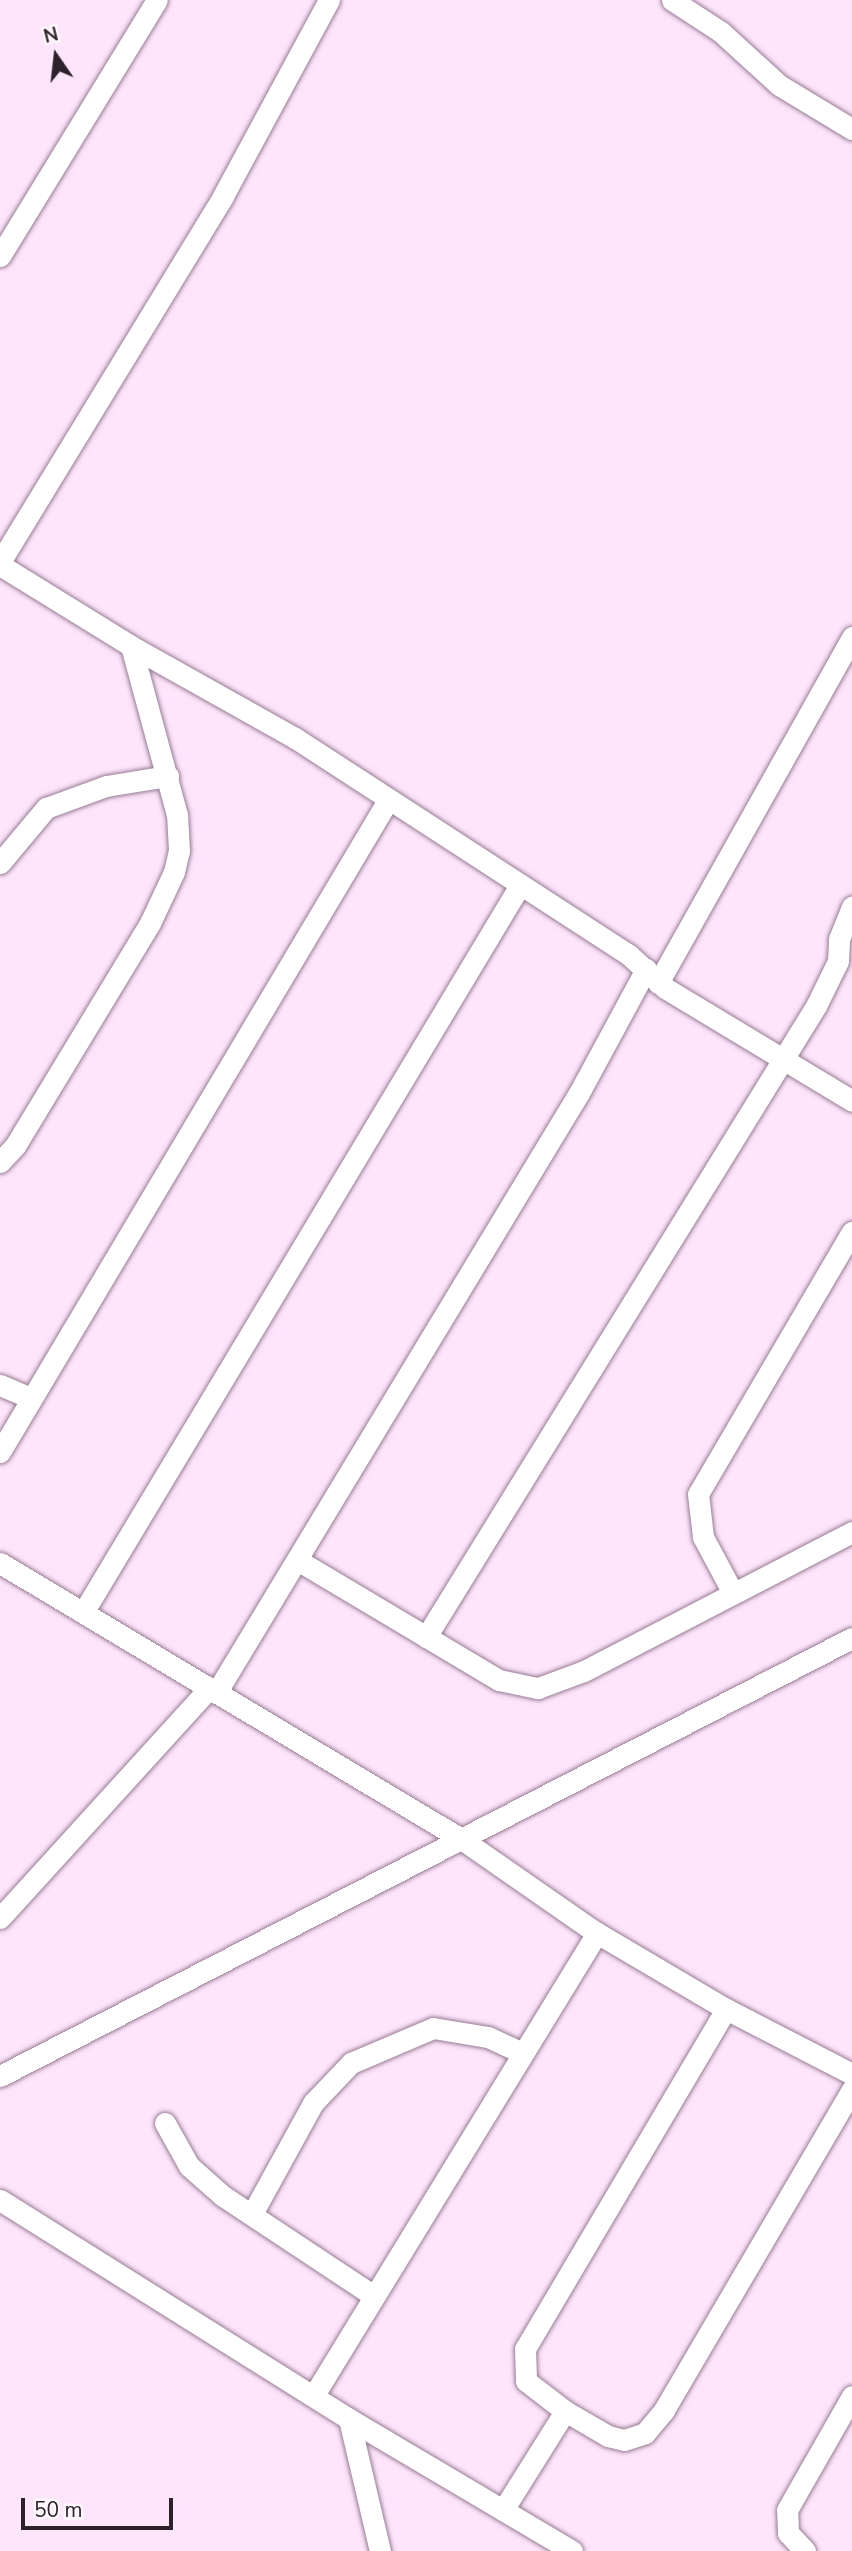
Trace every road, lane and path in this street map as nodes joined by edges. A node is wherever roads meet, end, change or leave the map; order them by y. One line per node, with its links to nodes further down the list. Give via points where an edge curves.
1 (157, 0): 5 (street)
2 (672, 0): 4 (street, via 721,32 779,85)
3 (325, 2): 6 (street, via 223,196)
4 (852, 129)
5 (0, 256)
6 (1, 559): 8 (street)
7 (852, 638): 14 (street)
8 (131, 646): 9 (street); 10 (street, via 295,738)
9 (168, 776): 11 (street, via 106,786 46,808); 17 (street, via 179,851 167,890 15,1146)
10 (388, 800): 12 (street); 20 (street)
11 (0, 863)
12 (520, 885): 14 (street); 26 (street)
13 (852, 907): 15 (street, via 830,981)
14 (652, 976): 15 (street); 23 (street)
15 (781, 1058): 16 (street); 27 (street)
16 (852, 1101)
17 (0, 1162)
18 (852, 1232): 25 (street, via 698,1494 703,1537)
19 (0, 1385): 20 (street)
20 (30, 1398): 21 (street)
21 (0, 1452)
22 (852, 1532): 25 (street)
23 (299, 1561): 27 (street); 29 (street)
24 (0, 1563): 26 (street)
25 (733, 1593): 27 (street, via 584,1671 537,1688 499,1680)
26 (84, 1611): 29 (street)
27 (426, 1637)
28 (852, 1638): 30 (street)
29 (213, 1690): 30 (street); 31 (street)
30 (463, 1840): 32 (street); 36 (street)
31 (0, 1918)
32 (597, 1933): 33 (street); 34 (street)
33 (726, 2009): 35 (street); 44 (street, via 525,2349 526,2381)
34 (522, 2053): 40 (street, via 488,2037 433,2028 351,2063 313,2103); 41 (street)
35 (852, 2074)
36 (0, 2076)
37 (852, 2089): 44 (street, via 664,2410 645,2433 624,2440 608,2436)
38 (165, 2123): 40 (street, via 188,2166)
39 (0, 2200): 42 (street)
40 (252, 2214): 41 (street)
41 (374, 2296): 42 (street)
42 (314, 2395): 45 (street)
43 (852, 2396): 49 (street, via 787,2510 788,2533)
44 (565, 2411): 46 (street)
45 (349, 2419): 46 (street); 47 (street)
46 (503, 2510): 48 (street)
47 (380, 2551)
48 (572, 2551)
49 (805, 2551)

